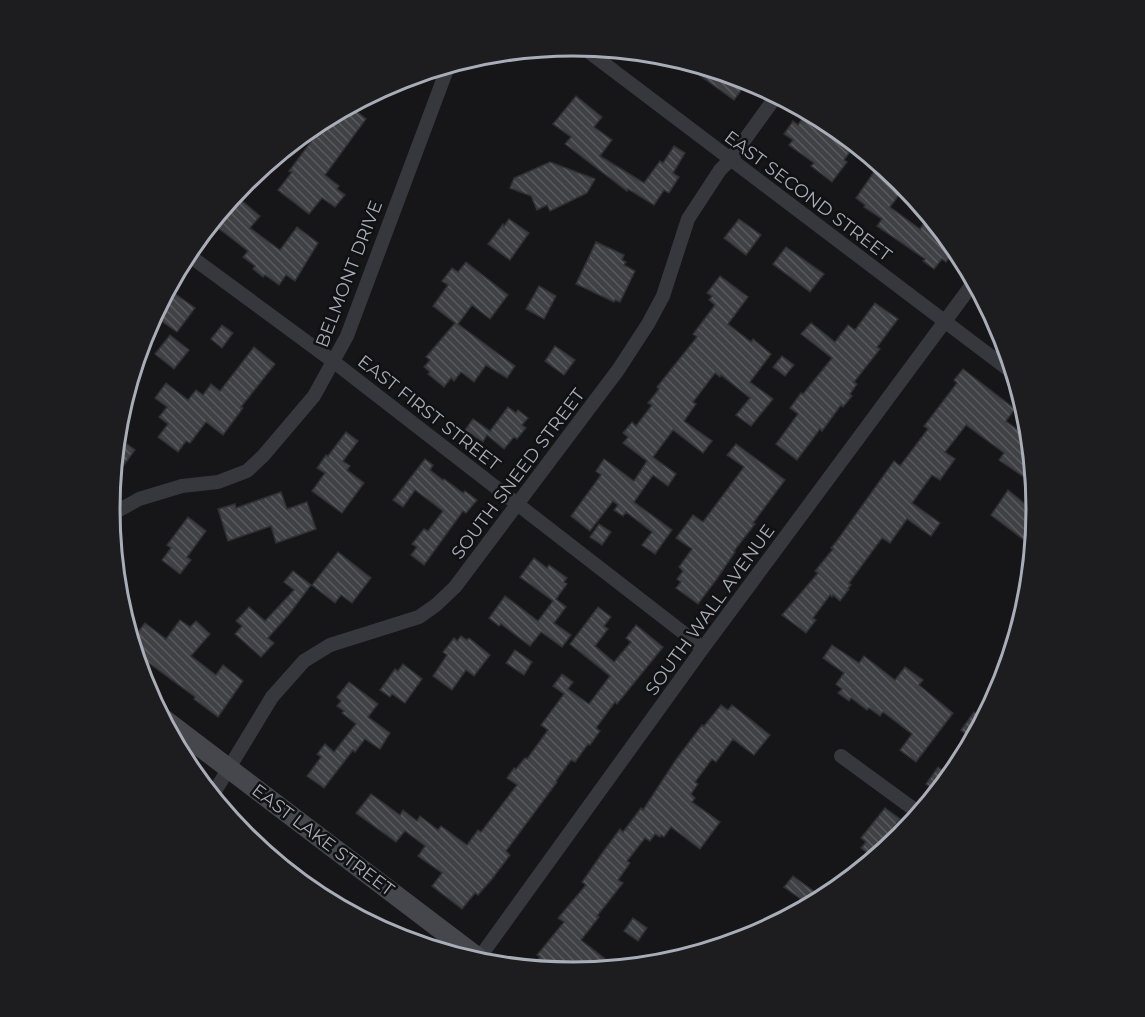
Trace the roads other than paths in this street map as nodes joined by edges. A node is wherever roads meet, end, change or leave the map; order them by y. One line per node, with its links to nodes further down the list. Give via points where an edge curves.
1 (594, 56): 4 (street, EAST SECOND STREET)
2 (444, 75): 8 (street, BELMONT DRIVE)
3 (772, 102): 4 (street, SOUTH SNEED STREET)
4 (730, 160): 7 (street, EAST SECOND STREET); 10 (street, SOUTH SNEED STREET, via 688,219 663,296 648,324)
5 (195, 259): 8 (street, EAST FIRST STREET)
6 (969, 289): 7 (street, SOUTH WALL AVENUE)
7 (945, 322): 9 (street, EAST SECOND STREET); 12 (street, SOUTH WALL AVENUE)
8 (334, 362): 10 (street, EAST FIRST STREET); 11 (street, BELMONT DRIVE, via 314,396 247,471 218,482 182,486 139,499)
9 (1001, 364)
10 (518, 505): 12 (street, EAST FIRST STREET); 15 (street, SOUTH SNEED STREET, via 455,587 436,605 419,617 330,645 304,662 272,697)
11 (120, 510)
12 (704, 648): 19 (street, SOUTH WALL AVENUE)
13 (177, 729): 15 (street, EAST LAKE STREET)
14 (841, 756): 17 (street)
15 (230, 769): 16 (street, SOUTH SNEED STREET); 18 (street, EAST LAKE STREET)
16 (217, 789)
17 (912, 808)
18 (463, 948)
19 (486, 953)

